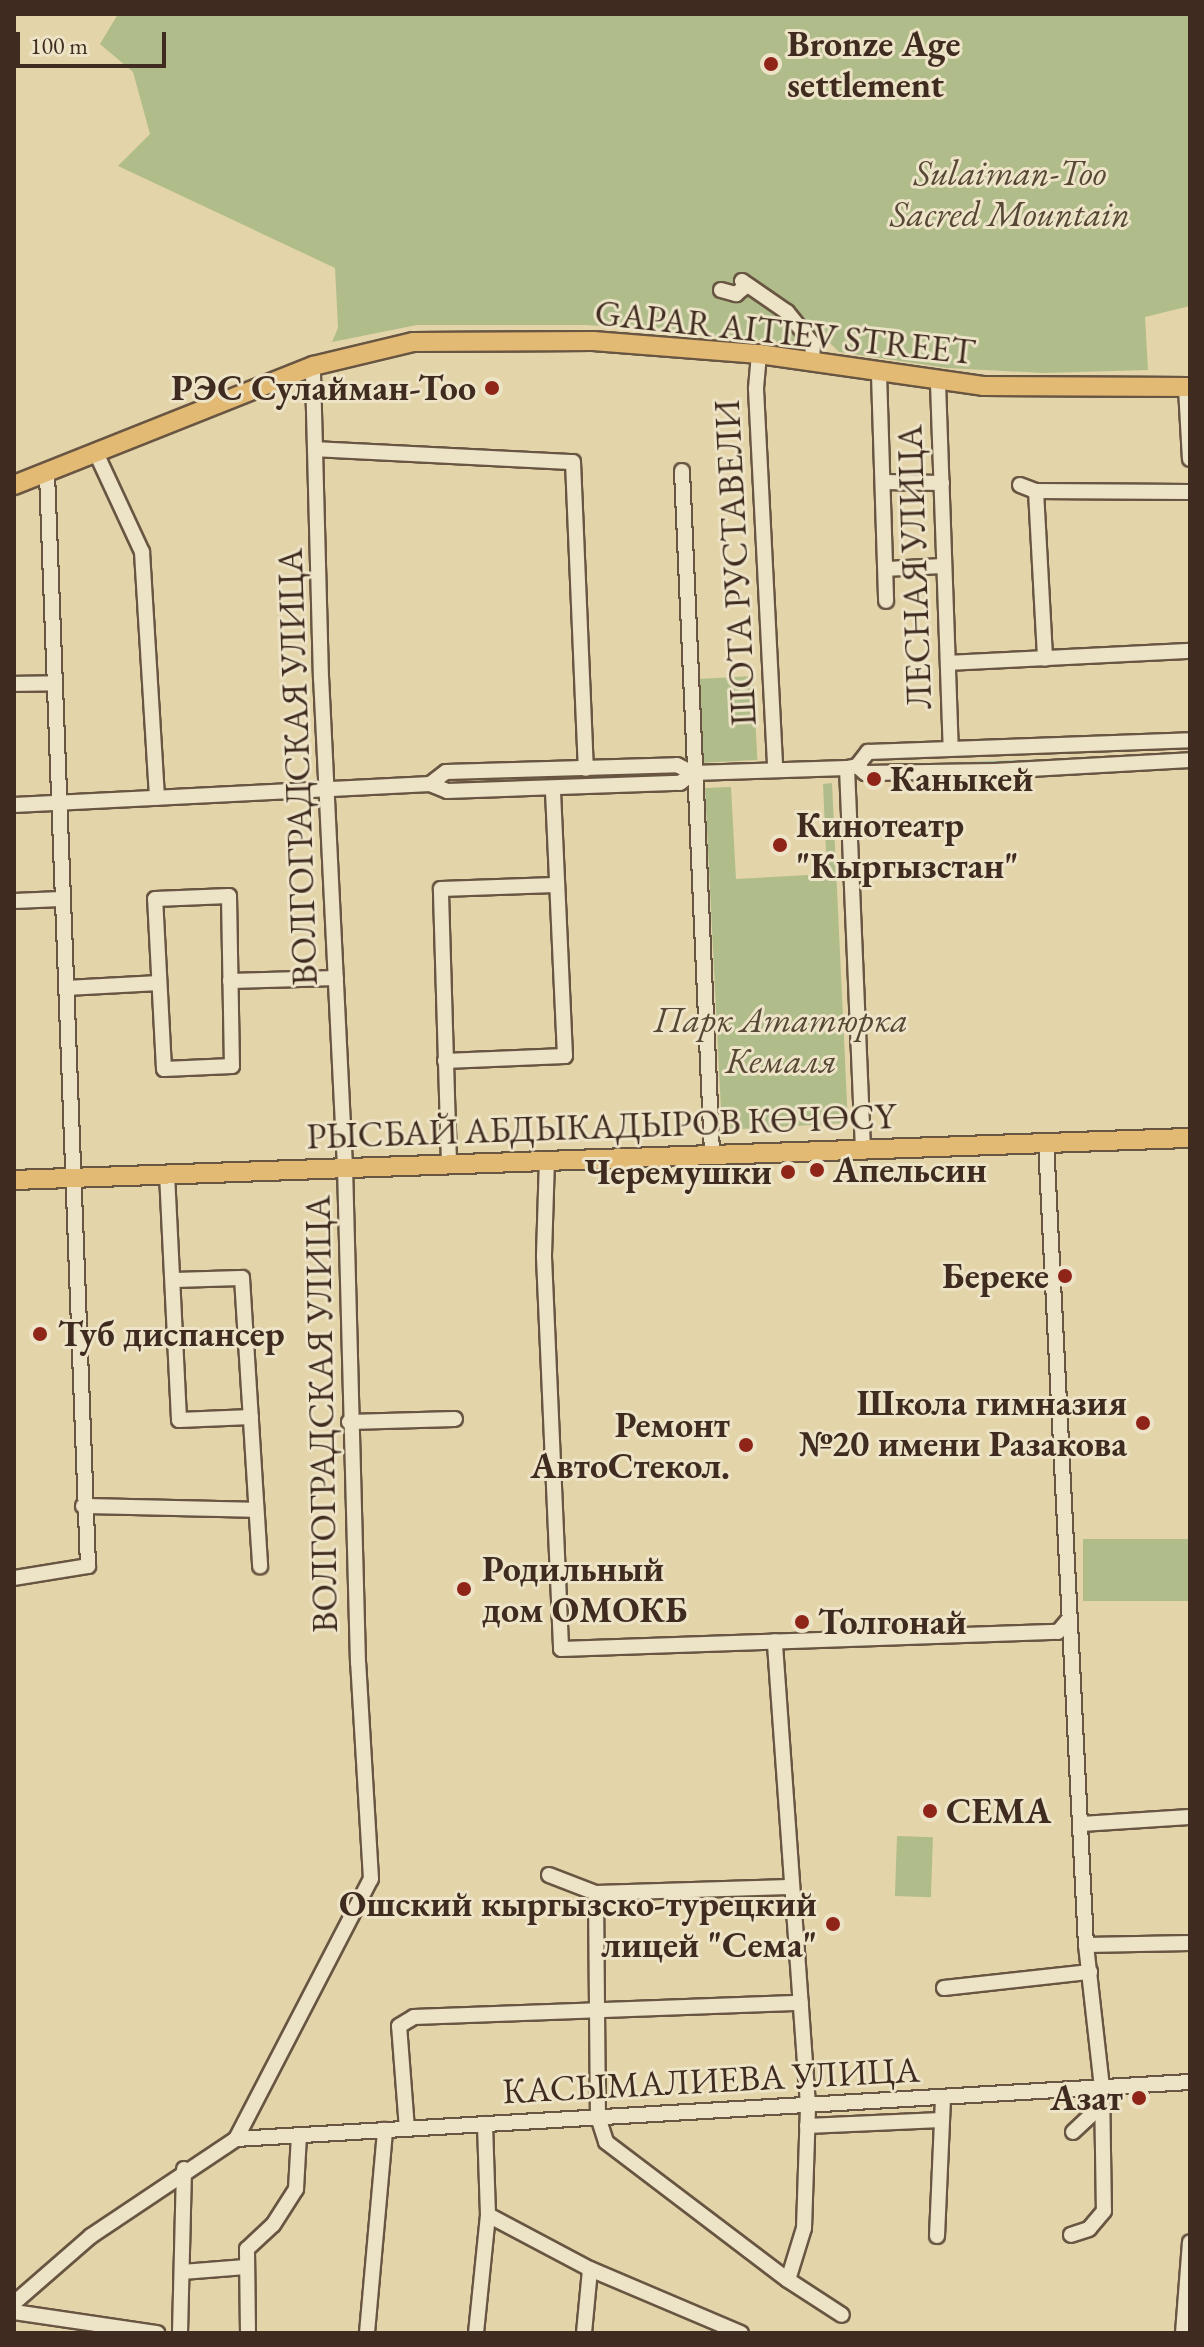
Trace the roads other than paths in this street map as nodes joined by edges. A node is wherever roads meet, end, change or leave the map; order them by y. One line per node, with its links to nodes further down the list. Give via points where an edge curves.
1 (721, 290): 3 (street, via 736,294 744,284 787,312 813,344)
2 (759, 354): 3 (main road, GAPAR AITIEV STREET); 4 (main road, GAPAR AITIEV STREET, via 593,341 437,342 388,345); 32 (street, ШОТА РУСТАВЕЛИ, via 756,405)
3 (812, 362): 5 (main road, GAPAR AITIEV STREET)
4 (313, 366): 8 (street, ВОЛГОГРАДСКАЯ УЛИЦА); 9 (main road, GAPAR AITIEV STREET)
5 (879, 374): 6 (main road, GAPAR AITIEV STREET); 13 (street)
6 (938, 383): 7 (main road, GAPAR AITIEV STREET); 14 (street, ЛЕСНАЯ УЛИЦА)
7 (1188, 388): 10 (street)
8 (315, 449): 31 (street, via 573,462); 36 (street, ВОЛГОГРАДСКАЯ УЛИЦА)
9 (97, 455): 12 (main road, GAPAR AITIEV STREET); 37 (street, via 142,552)
10 (1190, 459)
11 (682, 471): 33 (street)
12 (47, 474): 15 (main road, GAPAR AITIEV STREET); 25 (street)
13 (883, 482): 14 (street); 20 (street)
14 (942, 483): 19 (street, ЛЕСНАЯ УЛИЦА)
15 (14, 485)
16 (1020, 485): 17 (street)
17 (1036, 491): 18 (street); 23 (street)
18 (1190, 492)
19 (944, 566): 20 (street); 24 (street, ЛЕСНАЯ УЛИЦА)
20 (886, 569): 21 (street)
21 (886, 601)
22 (1190, 651): 23 (street)
23 (1045, 659): 24 (street)
24 (949, 663): 28 (street, ЛЕСНАЯ УЛИЦА)
25 (53, 683): 26 (street); 38 (street)
26 (14, 684)
27 (1190, 740): 28 (street)
28 (951, 749): 30 (street, via 868,752)
29 (1190, 760): 30 (street, via 995,771 865,773)
30 (852, 767): 32 (street); 50 (street)
31 (586, 769): 33 (street, via 677,765); 34 (street, via 446,772)
32 (775, 770): 33 (street)
33 (693, 773): 35 (street, via 680,783); 51 (street)
34 (430, 784): 35 (street, via 447,791); 36 (street)
35 (553, 789): 40 (street)
36 (328, 790): 37 (street); 43 (street, ВОЛГОГРАДСКАЯ УЛИЦА)
37 (157, 798): 38 (street)
38 (57, 802): 39 (street); 41 (street)
39 (14, 805)
40 (555, 885): 47 (street, via 441,889); 47 (street, via 565,1056)
41 (61, 899): 42 (street); 46 (street)
42 (14, 901)
43 (336, 978): 44 (street); 54 (street, ВОЛГОГРАДСКАЯ УЛИЦА)
44 (230, 981): 45 (street, via 232,1066 164,1069); 45 (street, via 229,896 155,899)
45 (159, 983): 46 (street)
46 (66, 988): 56 (street)
47 (445, 1061): 53 (street)
48 (1190, 1138): 49 (main road, РЫСБАЙ АБДЫКАДЫРОВ КӨЧӨСҮ)
49 (1046, 1142): 50 (main road, РЫСБАЙ АБДЫКАДЫРОВ КӨЧӨСҮ); 66 (street)
50 (863, 1148): 51 (main road, РЫСБАЙ АБДЫКАДЫРОВ КӨЧӨСҮ)
51 (712, 1152): 52 (main road, РЫСБАЙ АБДЫКАДЫРОВ КӨЧӨСҮ)
52 (547, 1159): 53 (main road, РЫСБАЙ АБДЫКАДЫРОВ КӨЧӨСҮ); 67 (street, via 544,1257 561,1649)
53 (449, 1163): 54 (main road, РЫСБАЙ АБДЫКАДЫРОВ КӨЧӨСҮ)
54 (345, 1167): 55 (main road, РЫСБАЙ АБДЫКАДЫРОВ КӨЧӨСҮ); 61 (street, ВОЛГОГРАДСКАЯ УЛИЦА)
55 (167, 1174): 56 (main road, РЫСБАЙ АБДЫКАДЫРОВ КӨЧӨСҮ); 58 (street)
56 (74, 1178): 57 (main road, РЫСБАЙ АБДЫКАДЫРОВ КӨЧӨСҮ); 62 (street)
57 (14, 1180)
58 (173, 1280): 59 (street, via 242,1278); 59 (street, via 179,1420)
59 (251, 1417): 63 (street)
60 (455, 1419): 61 (street)
61 (349, 1422): 92 (street, ВОЛГОГРАДСКАЯ УЛИЦА, via 371,1879)
62 (83, 1506): 63 (street); 65 (street, via 88,1566)
63 (256, 1510): 64 (street)
64 (260, 1566)
65 (14, 1578)
66 (1068, 1620): 67 (street, via 1058,1632); 69 (street)
67 (775, 1641): 71 (street)
68 (1190, 1817): 69 (street)
69 (1081, 1824): 74 (street)
70 (549, 1875): 72 (street)
71 (789, 1887): 72 (street); 77 (street)
72 (596, 1893): 78 (street)
73 (1190, 1943): 74 (street)
74 (1086, 1945): 75 (street)
75 (1090, 1972): 76 (street); 80 (street)
76 (944, 1988)
77 (801, 2003): 78 (street); 82 (street)
78 (596, 2009): 84 (street); 88 (street, via 405,2021 399,2026)
79 (1190, 2082): 80 (street, КАСЫМАЛИЕВА УЛИЦА)
80 (1102, 2087): 81 (street, КАСЫМАЛИЕВА УЛИЦА); 83 (street)
81 (943, 2097): 82 (street, КАСЫМАЛИЕВА УЛИЦА); 85 (street)
82 (808, 2105): 84 (street, КАСЫМАЛИЕВА УЛИЦА); 87 (street)
83 (1102, 2105): 90 (street); 95 (street, via 1104,2211 1089,2229)
84 (598, 2117): 86 (street, КАСЫМАЛИЕВА УЛИЦА); 101 (street, via 606,2142)
85 (941, 2120): 87 (street); 96 (street)
86 (485, 2124): 88 (street, КАСЫМАЛИЕВА УЛИЦА); 94 (street)
87 (807, 2126): 101 (street, via 804,2228)
88 (407, 2129): 89 (street, КАСЫМАЛИЕВА УЛИЦА)
89 (385, 2130): 91 (street, КАСЫМАЛИЕВА УЛИЦА); 108 (street)
90 (1073, 2132)
91 (299, 2135): 92 (street, КАСЫМАЛИЕВА УЛИЦА); 98 (street, via 296,2189 273,2225 247,2249)
92 (236, 2139): 93 (street)
93 (184, 2169): 100 (street); 102 (street, via 91,2236)
94 (488, 2215): 99 (street); 109 (street)
95 (1071, 2235)
96 (937, 2236)
97 (1190, 2242): 112 (street)
98 (245, 2267): 100 (street); 107 (street)
99 (590, 2269): 110 (street); 111 (street)
100 (183, 2272): 106 (street)
101 (788, 2280): 104 (street)
102 (14, 2303)
103 (14, 2312): 105 (street)
104 (842, 2315)
105 (157, 2333)
106 (180, 2333)
107 (248, 2333)
108 (367, 2333)
109 (476, 2333)
110 (584, 2333)
111 (741, 2333)
112 (1183, 2333)

